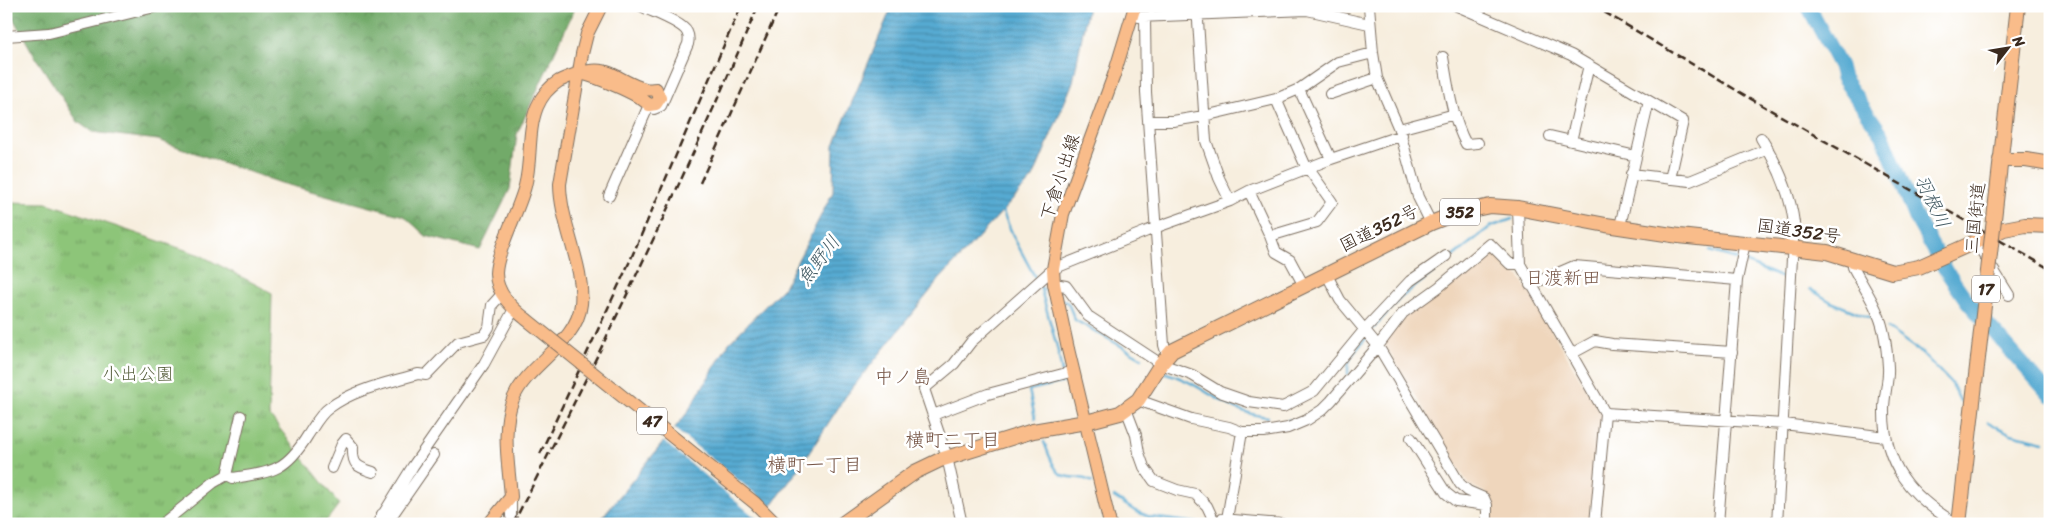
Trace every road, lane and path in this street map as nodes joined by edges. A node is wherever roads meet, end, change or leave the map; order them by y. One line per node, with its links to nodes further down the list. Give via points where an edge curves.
1 (159, 6): 10 (street, via 49,33)
2 (601, 6): 14 (main road, via 587,34)
3 (642, 6): 20 (street, via 680,25 689,37 661,106 654,109)
4 (1369, 6): 9 (street)
5 (1457, 6): 13 (street)
6 (2018, 6): 32 (highway, 三国街道 / 17)
7 (1198, 11): 8 (street); 9 (street, via 1308,10); 22 (street)
8 (1138, 14): 23 (street); 52 (main road, 下倉小出線, via 1063,214)
9 (1370, 24): 11 (street)
10 (6, 36)
11 (1372, 53): 15 (street); 16 (street, via 1338,62)
12 (1443, 57): 21 (street)
13 (1589, 65): 19 (street); 27 (street)
14 (580, 73): 20 (main road, 47, via 599,70 647,90 656,89 659,100); 58 (main road, 47, via 548,89 538,106 532,125 526,184 496,272); 83 (main road, via 560,189 581,283 581,304 570,331 522,384 512,403 507,430)
15 (1378, 78): 17 (street); 24 (street)
16 (1299, 89): 18 (street); 31 (street)
17 (1330, 94)
18 (1276, 99): 22 (street); 34 (street)
19 (1649, 101): 30 (street); 36 (street, via 1682,121)
20 (648, 106): 38 (street)
21 (1455, 114): 24 (street); 28 (street, via 1466,144)
22 (1204, 116): 23 (street); 39 (street, via 1206,142)
23 (1149, 121): 44 (street)
24 (1400, 132): 31 (street); 41 (street, via 1418,197)
25 (1550, 136): 27 (street)
26 (1761, 138): 29 (street)
27 (1572, 141): 30 (street)
28 (1478, 143)
29 (1768, 149): 36 (street, via 1690,181); 48 (street, via 1790,197)
30 (1636, 156): 35 (street)
31 (1331, 159): 34 (street)
32 (2000, 160): 33 (highway); 101 (highway, 三国街道 / 17, bridge)
33 (2050, 164)
34 (1307, 168): 37 (street); 45 (street, via 1332,202 1317,222)
35 (1632, 174): 36 (street); 42 (street)
36 (1670, 179)
37 (1249, 191): 39 (street); 45 (street)
38 (609, 196)
39 (1230, 201): 44 (street)
40 (1518, 208): 41 (highway, 国道352号 / 352, via 1490,206 1457,212); 42 (highway, 国道352号 / 352); 51 (street)
41 (1431, 223): 53 (highway, 国道352号 / 352)
42 (1620, 226): 46 (highway, 国道352号 / 352)
43 (2050, 226): 47 (highway, 国道352号 / 352, via 2014,226)
44 (1157, 227): 52 (street); 65 (street)
45 (1270, 236): 57 (street, via 1276,252 1290,260)
46 (1745, 243): 48 (highway, 国道352号 / 352); 54 (street)
47 (1974, 243): 50 (highway, 国道352号 / 352, via 1903,272 1892,272); 59 (street)
48 (1793, 248): 50 (highway, 国道352号 / 352); 74 (street)
49 (1446, 256): 61 (street, via 1410,281)
50 (1852, 259): 76 (street, via 1853,267 1879,314 1884,334 1888,369 1884,410)
51 (1520, 264): 56 (street); 62 (street, via 1510,264 1490,244 1439,287 1402,312)
52 (1053, 269): 55 (main road, 下倉小出線); 70 (street, via 924,389)
53 (1326, 275): 57 (highway, 国道352号 / 352); 61 (street, via 1340,300)
54 (1737, 280): 56 (street, via 1574,266); 63 (street)
55 (1054, 284): 65 (street, via 1066,286 1088,316); 66 (main road, 下倉小出線)
56 (1530, 284): 64 (street)
57 (1304, 286): 65 (highway, 国道352号 / 352, via 1207,333)
58 (502, 294): 60 (main road, 47); 82 (street, via 492,305 486,332 458,342 426,375 418,374 341,399 326,410 290,461 270,472 233,478)
59 (2008, 295)
60 (514, 309): 85 (street, via 484,364); 93 (main road, 47, bridge, via 755,503)
61 (1368, 332): 62 (street); 65 (street, via 1314,391 1283,407 1249,402 1220,392)
62 (1378, 346): 75 (street, via 1331,401 1307,420 1288,428); 84 (street, via 1460,484 1484,498)
63 (1732, 352): 64 (street, via 1595,341); 72 (street)
64 (1571, 354): 69 (street)
65 (1164, 360): 67 (highway, 国道352号 / 352)
66 (1067, 374): 70 (street, via 988,394); 73 (main road, 下倉小出線)
67 (1138, 400): 68 (highway, 国道352号 / 352); 75 (street, via 1191,419)
68 (1126, 409): 73 (highway, 国道352号 / 352); 87 (street, via 1144,467 1154,481 1195,494 1208,506)
69 (1605, 413): 72 (street); 98 (street)
70 (933, 415): 79 (street)
71 (241, 416): 82 (street)
72 (1728, 420): 74 (street); 99 (street)
73 (1086, 422): 79 (highway, 国道352号 / 352, via 1033,431); 95 (main road, 下倉小出線)
74 (1784, 424): 76 (street); 100 (street)
75 (1242, 432): 86 (street)
76 (1886, 437): 101 (street, via 1894,465 1921,498)
77 (1411, 438): 84 (street, via 1446,493 1456,501)
78 (434, 455): 85 (street, via 391,517)
79 (947, 457): 88 (highway, 国道352号 / 352, via 916,472); 94 (street)
80 (332, 468): 81 (street, via 346,439 353,447 352,460)
81 (373, 472)
82 (227, 474): 89 (street)
83 (511, 497): 91 (main road); 92 (street)
84 (1487, 505): 97 (street)
85 (382, 514): 90 (street)
86 (1227, 519): 87 (street); 96 (street)
87 (1213, 521)
88 (847, 522)
89 (162, 524)
90 (377, 524)
91 (489, 524)
92 (514, 524)
93 (776, 524)
94 (962, 524)
95 (1110, 524)
96 (1282, 524)
97 (1486, 524)
98 (1595, 524)
99 (1718, 524)
100 (1777, 524)
101 (1958, 524)

